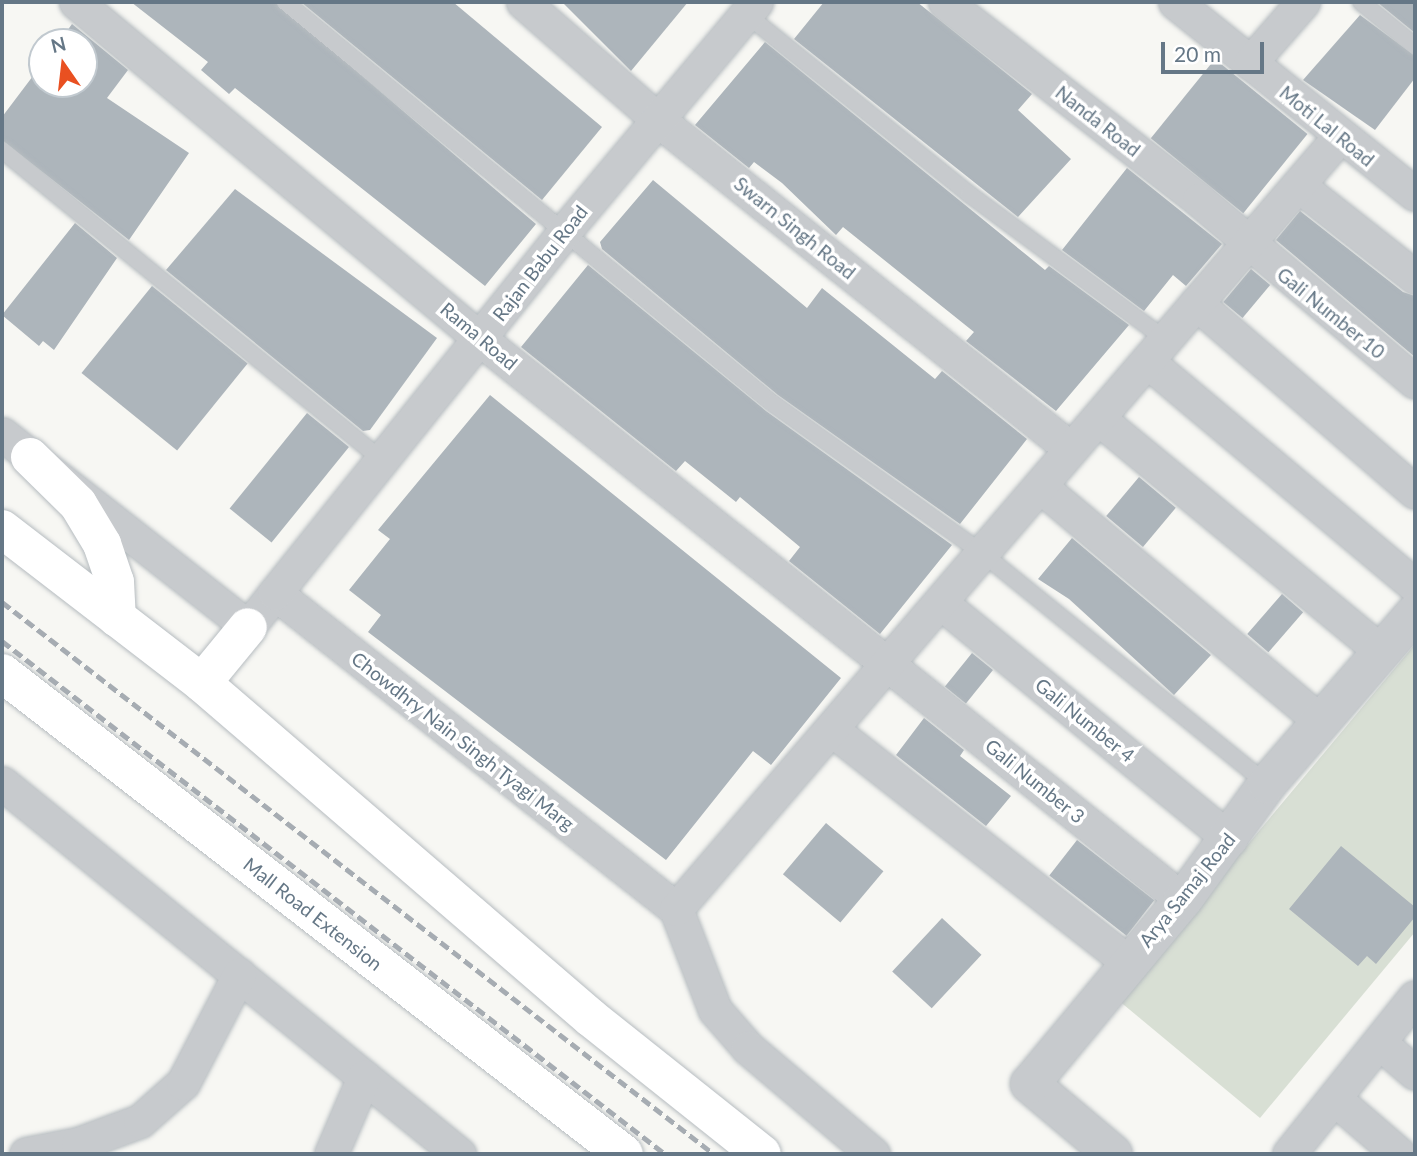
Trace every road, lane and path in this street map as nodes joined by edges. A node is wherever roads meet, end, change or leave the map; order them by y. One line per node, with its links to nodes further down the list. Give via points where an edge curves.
1 (76, 2): 20 (street, Rama Road)
2 (285, 2): 16 (lane)
3 (523, 2): 11 (street, Swarn Singh Road)
4 (945, 2): 17 (street, Nanda Road)
5 (1175, 2): 10 (street, Moti Lal Road)
6 (1303, 2): 10 (street)
7 (1361, 2): 9 (lane)
8 (745, 6): 11 (street, Rajan Babu Road); 21 (lane)
9 (1415, 46)
10 (1250, 63): 12 (street, Moti Lal Road)
11 (657, 119): 16 (street, Rajan Babu Road); 25 (street, Swarn Singh Road)
12 (1339, 137): 14 (street); 15 (street, Moti Lal Road)
13 (2, 150): 26 (lane)
14 (1298, 185): 17 (street); 18 (street)
15 (1415, 194)
16 (563, 233): 20 (street, Rajan Babu Road); 30 (lane, via 772,403)
17 (1247, 244): 19 (street); 22 (street, Gali Number 10)
18 (1415, 276)
19 (1196, 303): 21 (street); 28 (street)
20 (481, 338): 26 (street, Rajan Babu Road); 38 (street, Rama Road)
21 (1156, 350): 23 (street); 31 (street)
22 (1415, 382)
23 (1098, 418): 25 (street); 37 (street)
24 (16, 446): 35 (main road, via 78,505 102,544 115,582); 36 (street)
25 (1071, 449): 27 (street)
26 (384, 462): 32 (street, Rajan Babu Road)
27 (1040, 486): 30 (street); 41 (street)
28 (1415, 492)
29 (2, 529): 35 (main road)
30 (982, 553): 33 (street); 44 (lane)
31 (1415, 586)
32 (275, 593): 36 (street); 47 (street, Chowdhry Nain Singh Tyagi Marg)
33 (940, 602): 38 (street); 45 (street, Gali Number 4)
34 (1415, 613): 37 (street, Arya Samaj Road)
35 (117, 618): 40 (main road)
36 (248, 627): 40 (main road)
37 (1381, 652): 41 (street, Arya Samaj Road)
38 (888, 663): 42 (street); 46 (street, Gali Number 3)
39 (2, 673): 58 (main road, Mall Road Extension)
40 (202, 683): 59 (main road, via 591,1018)
41 (1321, 722): 44 (street, Arya Samaj Road)
42 (831, 729): 47 (street); 48 (street)
43 (2, 783): 49 (street)
44 (1268, 784): 45 (street, Arya Samaj Road)
45 (1230, 839): 46 (street, Arya Samaj Road)
46 (1182, 900): 48 (street, Arya Samaj Road)
47 (676, 909): 60 (street, via 687,948 715,1010 748,1048)
48 (1127, 961): 61 (street, Arya Samaj Road, via 1030,1084)
49 (239, 975): 53 (street); 55 (street, via 183,1083 140,1121 78,1144)
50 (1414, 1001): 51 (street)
51 (1380, 1043): 52 (street); 54 (street)
52 (1415, 1073)
53 (364, 1077): 56 (street); 57 (street)
54 (1335, 1099): 62 (street); 63 (street)
55 (26, 1154)
56 (331, 1154)
57 (459, 1154)
58 (624, 1154)
59 (762, 1154)
60 (873, 1154)
61 (1113, 1154)
62 (1289, 1154)
63 (1399, 1154)

